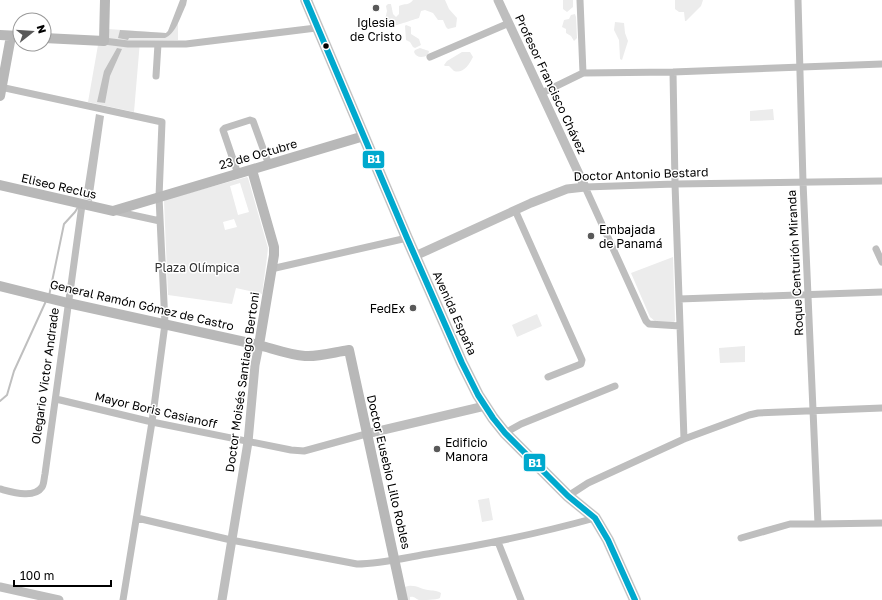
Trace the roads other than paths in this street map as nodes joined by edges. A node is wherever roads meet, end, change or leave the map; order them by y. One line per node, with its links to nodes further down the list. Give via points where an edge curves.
1 (105, 0): 11 (main road)
2 (306, 0): 7 (main road, Avenida España)
3 (498, 0): 6 (street, Profesor Francisco Chávez)
4 (580, 0): 18 (street)
5 (798, 0): 16 (street, Roque Centurión Miranda)
6 (509, 23): 14 (street); 21 (street, Profesor Francisco Chávez)
7 (316, 28): 12 (street, via 186,44); 22 (main road, Avenida España)
8 (0, 35): 9 (main road)
9 (12, 36)
10 (52, 38): 11 (main road)
11 (104, 41): 12 (street)
12 (158, 44): 19 (street)
13 (12, 50): 20 (main road)
14 (430, 57)
15 (882, 64): 16 (street)
16 (800, 67): 17 (street); 27 (street, Roque Centurión Miranda)
17 (673, 72): 18 (street); 28 (street)
18 (583, 73): 21 (street)
19 (156, 76)
20 (0, 90): 31 (street, via 162,122)
21 (542, 93): 30 (street, Profesor Francisco Chávez)
22 (364, 136): 23 (main road, 23 de Octubre); 36 (main road, Avenida España)
23 (269, 165): 24 (street, via 253,121 250,120 223,128); 25 (main road, 23 de Octubre)
24 (238, 174): 25 (main road, 23 de Octubre); 31 (main road, 23 de Octubre)
25 (253, 174): 40 (main road, Doctor Moisés Santiago Bertoni, via 274,247)
26 (882, 181): 27 (street, Doctor Antonio Bestard)
27 (803, 182): 28 (street, Doctor Antonio Bestard); 43 (street, Roque Centurión Miranda)
28 (675, 184): 30 (street, Doctor Antonio Bestard); 44 (street)
29 (0, 185): 32 (main road, Eliseo Reclus)
30 (585, 187): 33 (street, Doctor Antonio Bestard, via 567,189); 47 (street, Profesor Francisco Chávez, via 646,321 649,324)
31 (159, 197): 34 (main road, Eliseo Reclus); 35 (street)
32 (85, 205): 34 (main road, Eliseo Reclus); 45 (street, Olegario Victor Andrade, via 80,219)
33 (515, 210): 38 (street, Doctor Antonio Bestard); 50 (street, via 582,360 581,364)
34 (113, 211): 35 (street, Eliseo Reclus)
35 (160, 221): 46 (street)
36 (407, 238): 38 (main road, Avenida España); 40 (street)
37 (876, 249): 39 (street)
38 (415, 256): 53 (main road, Avenida España, via 462,363)
39 (882, 262)
40 (271, 269): 48 (main road, Doctor Moisés Santiago Bertoni)
41 (0, 286): 45 (main road, General Ramón Gómez de Castro)
42 (882, 292): 43 (street)
43 (808, 295): 44 (street); 55 (street, Roque Centurión Miranda)
44 (679, 299): 47 (street)
45 (68, 303): 46 (main road, General Ramón Gómez de Castro); 52 (street, Olegario Victor Andrade)
46 (165, 324): 48 (main road, General Ramón Gómez de Castro); 56 (street)
47 (680, 326): 59 (street)
48 (260, 345): 49 (main road, General Ramón Gómez de Castro, via 306,356); 60 (street, Doctor Moisés Santiago Bertoni, via 255,365)
49 (349, 350): 57 (main road, Doctor Eusebio Lillo Robles)
50 (548, 377)
51 (615, 386): 58 (street, via 521,424)
52 (56, 399): 56 (street, Mayor Boris Casianoff); 61 (street, Olegario Victor Andrade, via 42,487 28,494)
53 (485, 406): 57 (street, Mayor Boris Casianoff); 58 (main road, Avenida España)
54 (882, 408): 55 (street)
55 (813, 410): 59 (street, via 758,412); 66 (street, Roque Centurión Miranda)
56 (152, 422): 60 (street, Mayor Boris Casianoff); 63 (street)
57 (366, 434): 60 (street, Mayor Boris Casianoff, via 304,451); 70 (main road, Doctor Eusebio Lillo Robles)
58 (505, 434): 62 (main road, Avenida España)
59 (684, 439): 62 (street, via 588,483)
60 (248, 442): 68 (street, Doctor Moisés Santiago Bertoni)
61 (0, 489)
62 (568, 496): 64 (main road, Avenida España)
63 (136, 518): 68 (street); 74 (street)
64 (595, 518): 69 (street); 78 (main road, Avenida España, via 608,540)
65 (882, 523): 66 (street)
66 (818, 524): 67 (street, via 790,524)
67 (741, 538)
68 (231, 540): 70 (street, via 357,564); 75 (street, Doctor Moisés Santiago Bertoni)
69 (498, 542): 70 (street); 77 (street)
70 (395, 560): 76 (main road, Doctor Eusebio Lillo Robles)
71 (0, 586): 72 (street)
72 (29, 597): 73 (street)
73 (59, 600)
74 (123, 600)
75 (222, 600)
76 (403, 600)
77 (520, 600)
78 (635, 600)

